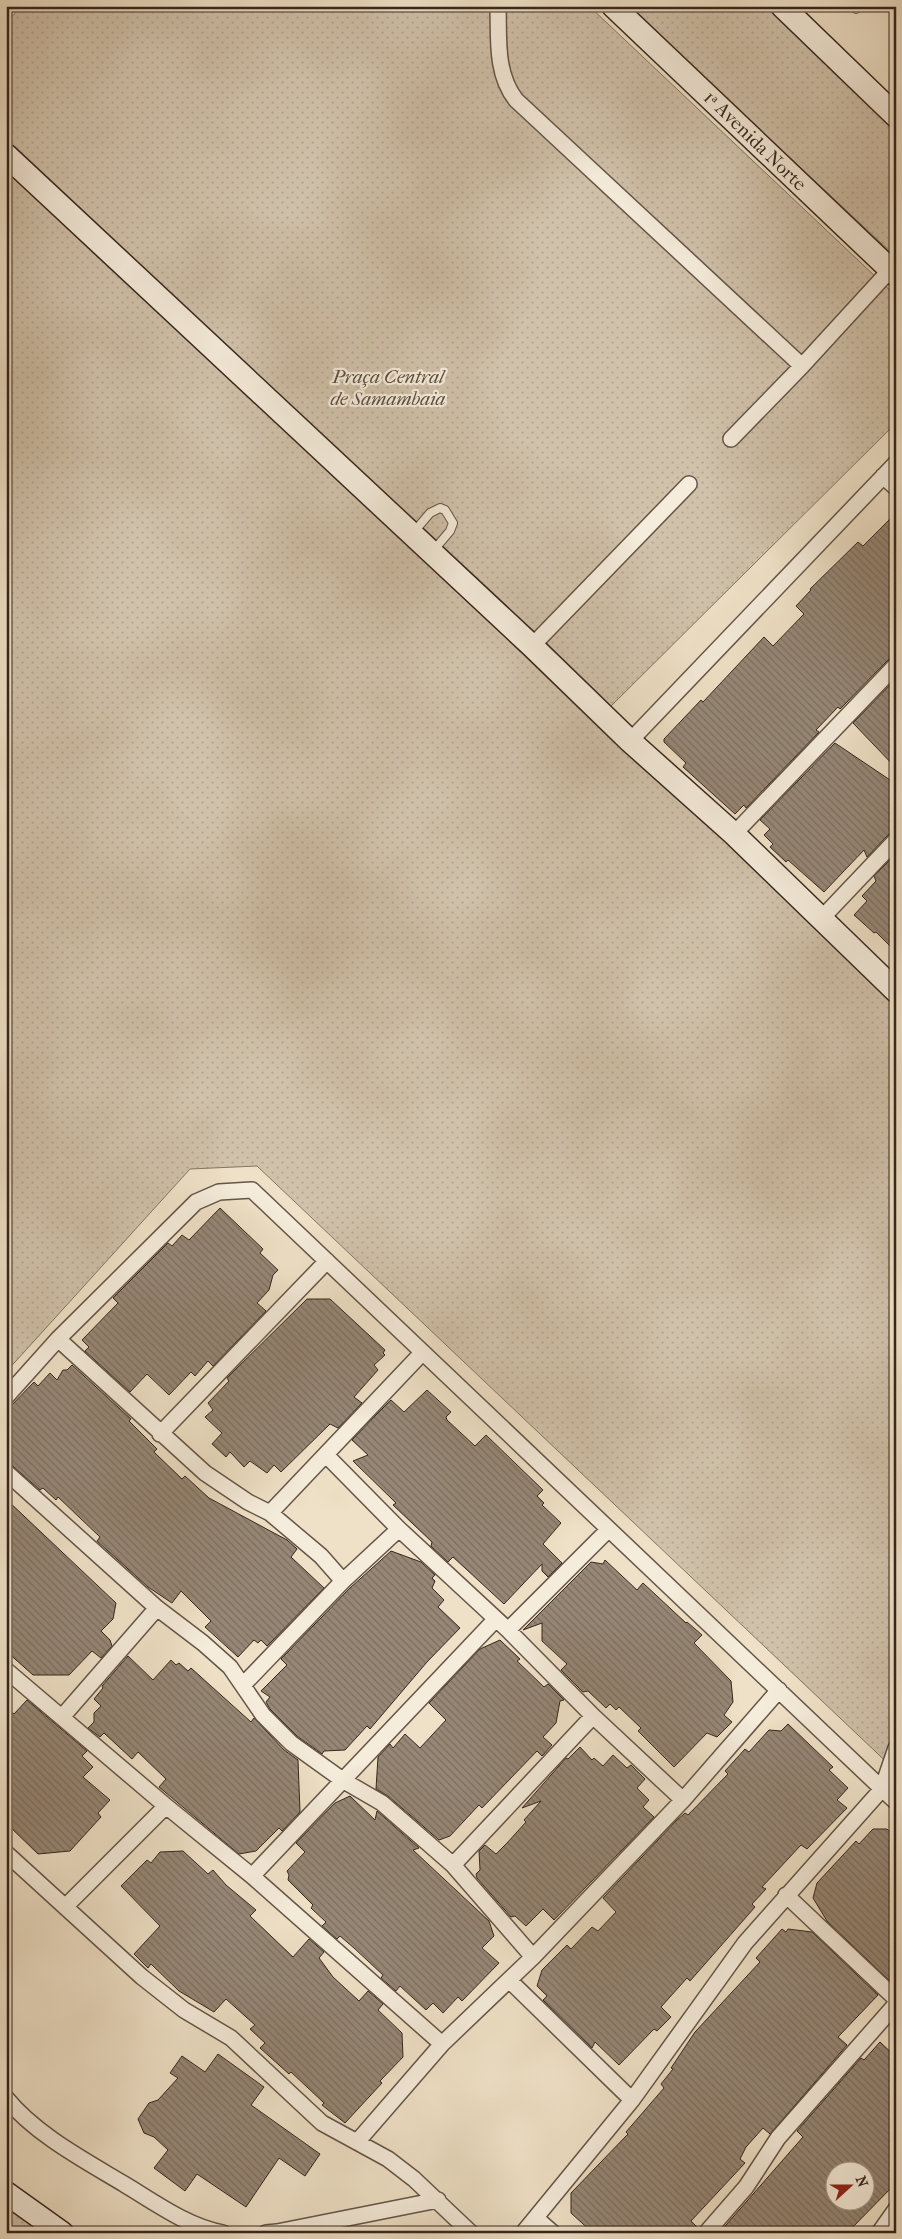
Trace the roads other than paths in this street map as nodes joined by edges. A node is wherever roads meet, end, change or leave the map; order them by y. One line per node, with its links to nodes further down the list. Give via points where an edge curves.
1 (498, 6): 7 (street, via 501,72 516,100)
2 (614, 6): 6 (street, 1ᵃ Avenida Norte)
3 (782, 6): 4 (street)
4 (896, 116)
5 (6, 155): 13 (street)
6 (893, 273): 7 (street)
7 (802, 366): 8 (street)
8 (731, 439)
9 (896, 463): 10 (street)
10 (883, 476): 12 (street); 17 (street)
11 (689, 484): 15 (street)
12 (896, 488)
13 (412, 535): 14 (street); 14 (lane, via 430,513 440,508 445,510 453,523)
14 (432, 553): 15 (street)
15 (532, 646): 17 (street)
16 (896, 665): 18 (street)
17 (630, 741): 18 (street)
18 (734, 834): 20 (street)
19 (896, 840): 20 (street)
20 (820, 920): 21 (street)
21 (896, 991)
22 (327, 1261): 23 (street, via 252,1190 219,1192 196,1202); 24 (street); 26 (street)
23 (58, 1339): 25 (street); 26 (street)
24 (422, 1353): 27 (street); 31 (street)
25 (6, 1397)
26 (160, 1434): 29 (street, via 205,1473)
27 (326, 1455): 29 (street); 30 (street)
28 (6, 1472): 33 (street)
29 (270, 1513): 32 (street, via 321,1556)
30 (399, 1529): 32 (street); 34 (street)
31 (608, 1530): 35 (street); 38 (street)
32 (343, 1581): 37 (street)
33 (157, 1608): 37 (street, via 203,1642); 40 (street)
34 (495, 1620): 35 (street); 42 (street)
35 (508, 1630): 39 (street)
36 (6, 1670): 40 (street)
37 (244, 1684): 42 (street, via 263,1715 291,1743)
38 (779, 1690): 43 (street); 44 (street)
39 (593, 1716): 44 (street); 48 (street)
40 (62, 1717): 46 (street)
41 (896, 1748): 43 (street)
42 (344, 1781): 48 (street, via 382,1804); 49 (street)
43 (882, 1789): 45 (street); 50 (street)
44 (683, 1800): 52 (street)
45 (896, 1802)
46 (166, 1806): 49 (street); 51 (street)
47 (6, 1853): 51 (street)
48 (453, 1865): 52 (street)
49 (252, 1876): 56 (street)
50 (786, 1895): 54 (street); 58 (street, via 745,1943)
51 (65, 1907): 59 (street, via 142,1978 184,2010 231,2038 322,2123)
52 (533, 1957): 53 (street)
53 (510, 1981): 56 (street); 58 (street)
54 (896, 1999)
55 (896, 2004): 70 (street, via 778,2138 746,2187)
56 (442, 2044): 59 (street)
57 (6, 2098): 65 (street, via 61,2146 158,2204 207,2230)
58 (632, 2100): 63 (street)
59 (357, 2142): 61 (street, via 388,2159)
60 (6, 2193): 64 (street)
61 (438, 2200): 66 (street); 67 (street)
62 (896, 2209): 71 (street)
63 (536, 2218): 68 (street); 69 (street)
64 (62, 2233)
65 (223, 2233)
66 (266, 2233)
67 (471, 2233)
68 (523, 2233)
69 (553, 2233)
70 (706, 2233)
71 (879, 2233)

